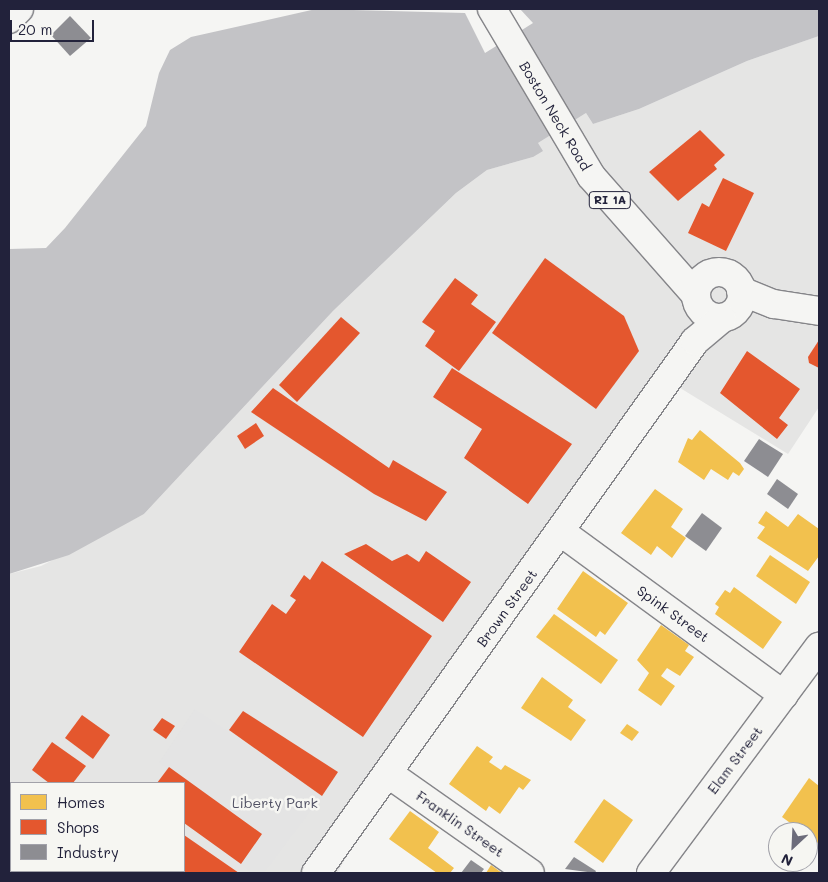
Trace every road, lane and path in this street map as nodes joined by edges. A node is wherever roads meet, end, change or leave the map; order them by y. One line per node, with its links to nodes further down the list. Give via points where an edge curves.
1 (19, 9): 3 (main road)
2 (492, 9): 4 (main road, Boston Neck Road / RI 1A, via 591,176 639,236)
3 (9, 19)
4 (717, 300): 5 (main road); 6 (main road, Brown Street, via 695,341)
5 (819, 311)
6 (561, 532): 8 (main road, Spink Street); 9 (main road, Brown Street)
7 (819, 647): 8 (main road, Elam Street)
8 (784, 695): 12 (main road, Elam Street)
9 (389, 774): 10 (main road, Brown Street); 11 (main road, Franklin Street)
10 (316, 873)
11 (530, 873)
12 (651, 873)

